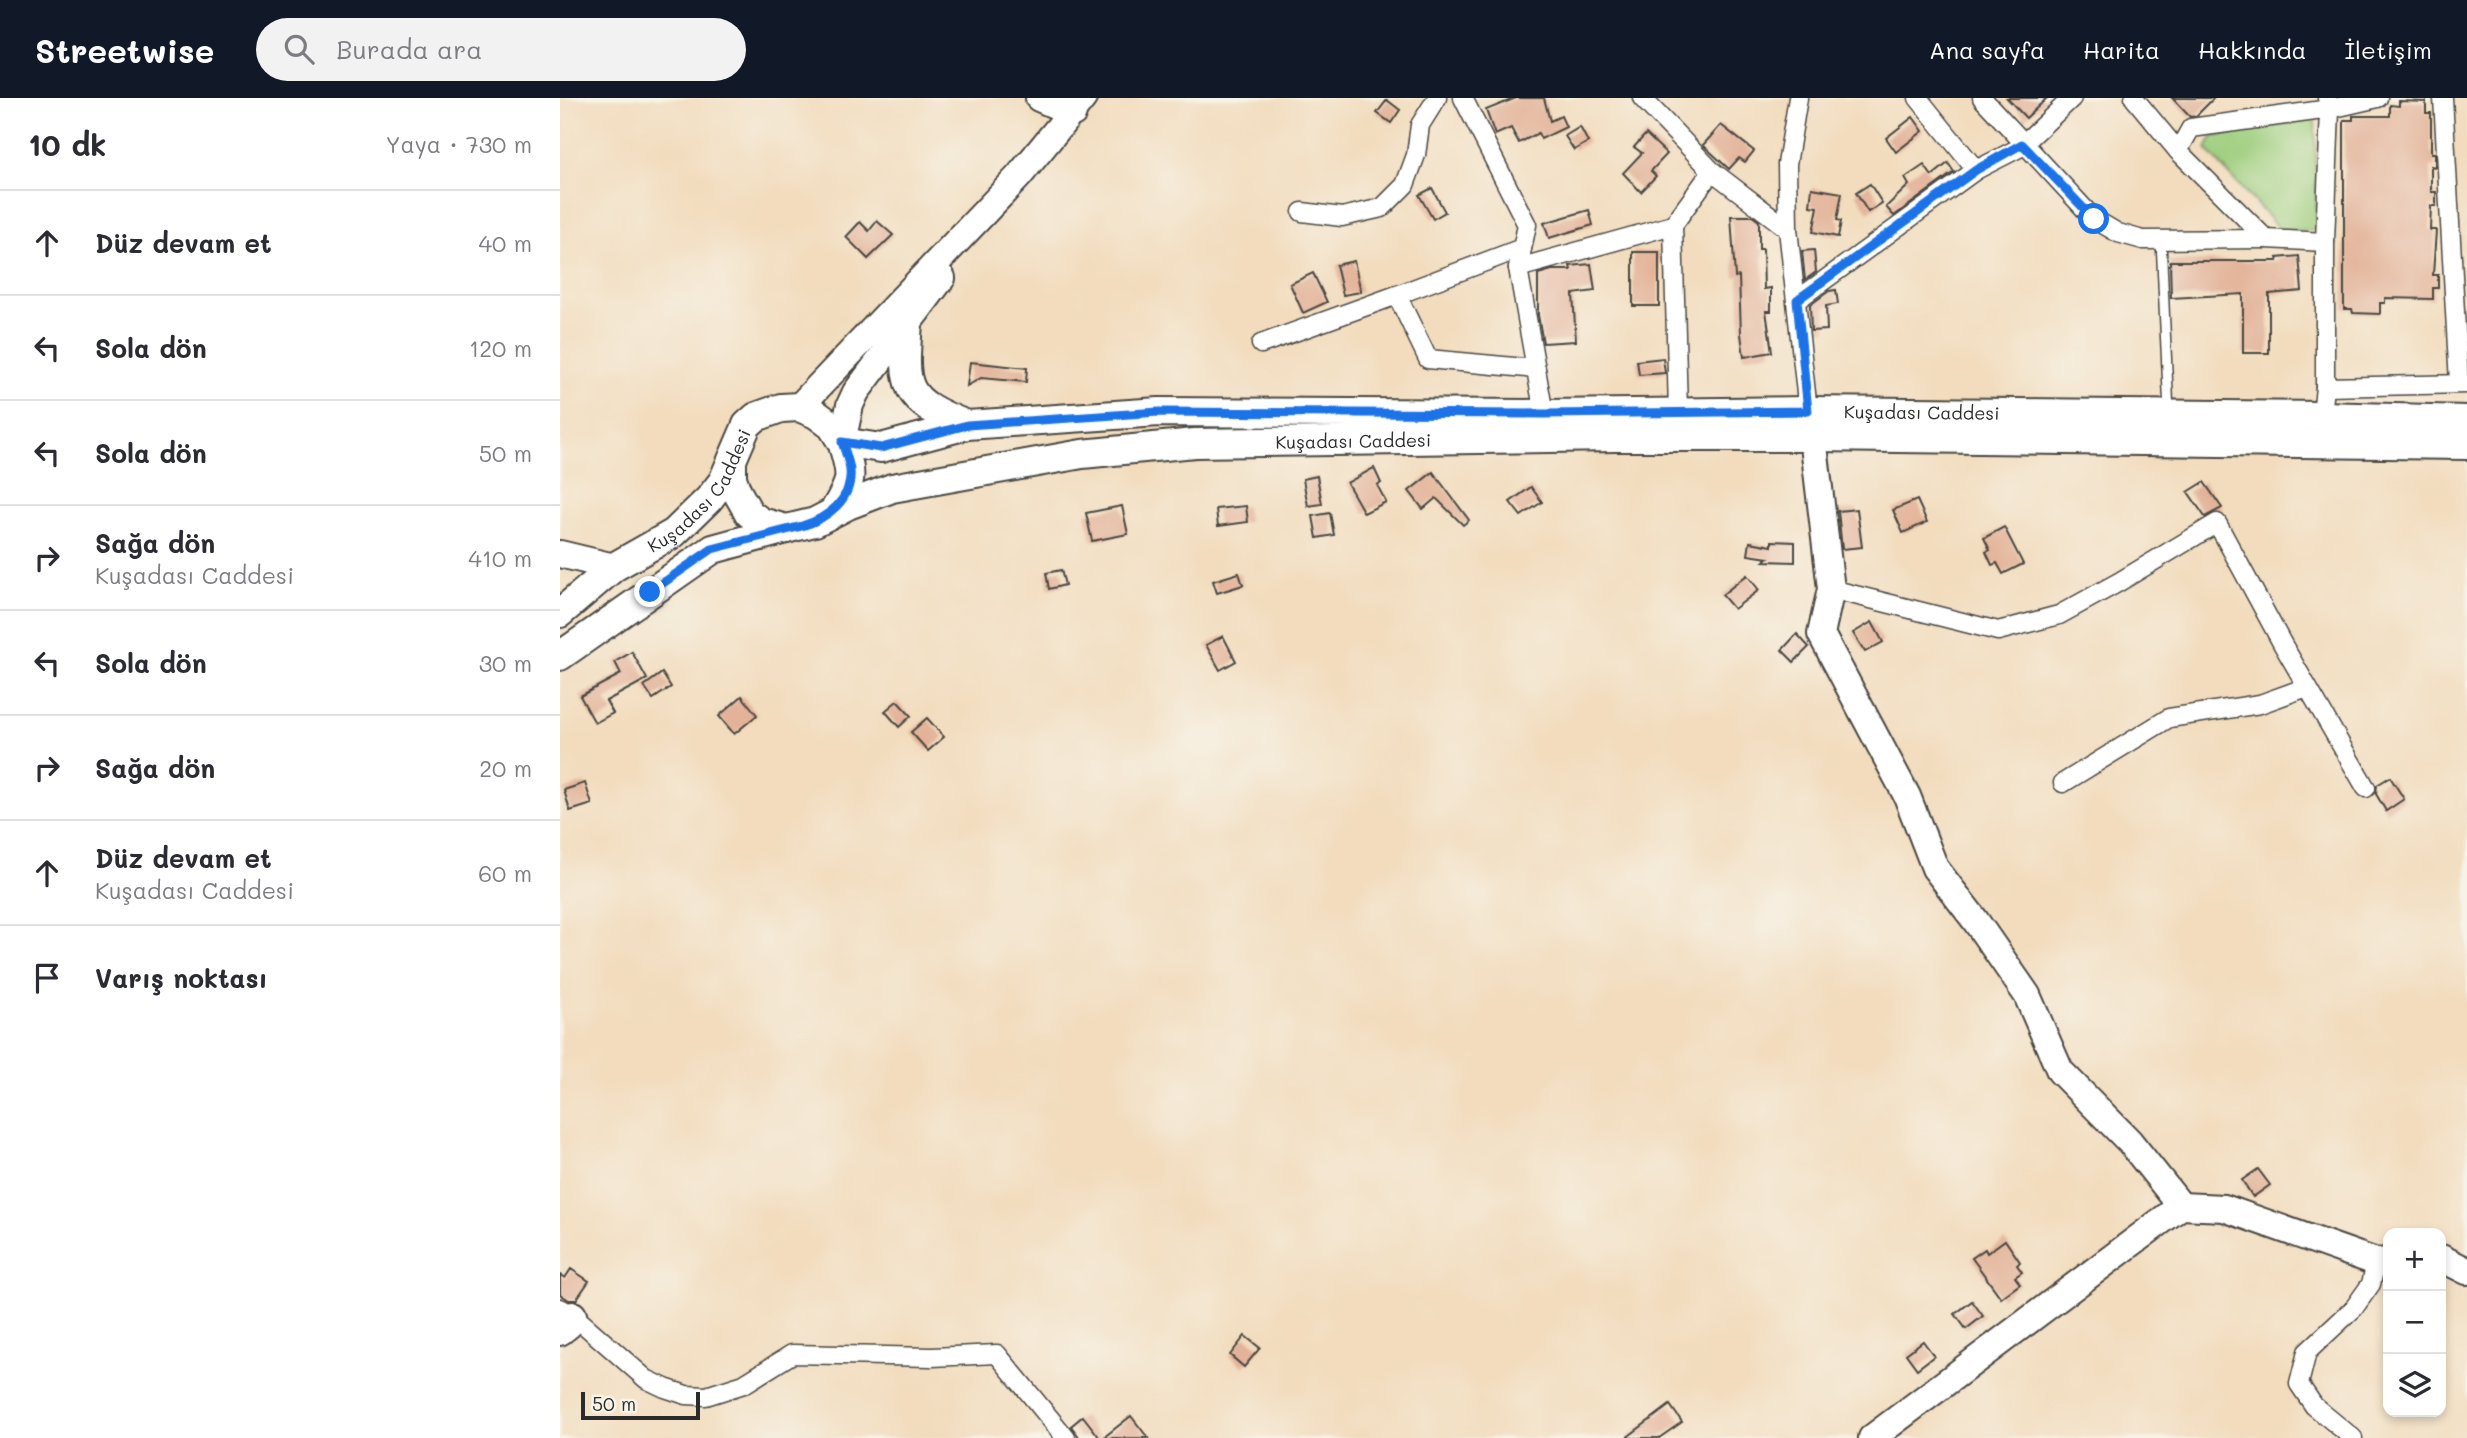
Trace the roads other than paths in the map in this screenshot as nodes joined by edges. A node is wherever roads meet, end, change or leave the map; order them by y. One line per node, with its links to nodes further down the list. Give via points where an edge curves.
1 (1039, 98): 13 (street)
2 (1437, 98): 19 (street, via 1420,125 1405,185 1382,208 1342,217)
3 (1463, 98): 25 (street, via 1527,225)
4 (1642, 98): 17 (street)
5 (1798, 98): 21 (street, via 1787,164)
6 (1918, 98): 16 (street)
7 (1982, 98): 14 (street)
8 (2072, 98): 14 (street)
9 (2134, 98): 15 (street)
10 (2378, 98): 12 (street)
11 (2443, 98): 32 (street)
12 (2328, 103): 15 (street, via 2191,128); 24 (street)
13 (1078, 106): 18 (street)
14 (2022, 144): 16 (street); 23 (street, via 2094,219 2118,233)
15 (2178, 151): 22 (street)
16 (1976, 170): 28 (street)
17 (1712, 171): 20 (street); 21 (street)
18 (1018, 176): 29 (street); 34 (street)
19 (1302, 212)
20 (1673, 225): 26 (street); 35 (street)
21 (1788, 229): 28 (street)
22 (2266, 239): 23 (street); 24 (street)
23 (2161, 240): 37 (lane)
24 (2325, 242): 33 (street)
25 (1522, 248): 26 (street); 27 (street)
26 (1518, 268): 31 (street)
27 (1396, 295): 30 (street); 31 (street, via 1428,359)
28 (1797, 300): 40 (street)
29 (908, 323): 41 (main road, via 906,378 913,392 936,413); 42 (street, via 856,392)
30 (1261, 344)
31 (1536, 369): 36 (street)
32 (2463, 384): 33 (street)
33 (2325, 387): 38 (street)
34 (799, 407): 42 (main road, via 832,426); 44 (main road, Kuşadası Caddesi, via 768,411 747,425)
35 (1678, 411): 36 (main road, Kuşadası Caddesi); 40 (main road, Kuşadası Caddesi)
36 (1544, 414): 41 (main road, Kuşadası Caddesi, via 1159,412)
37 (2169, 414): 38 (main road, Kuşadası Caddesi); 40 (main road, Kuşadası Caddesi)
38 (2322, 416): 39 (main road, Kuşadası Caddesi)
39 (2467, 420)
40 (1810, 424): 43 (main road, Kuşadası Caddesi); 45 (main road, Kuşadası Caddesi, via 1629,437 1195,443 1082,454 892,488); 49 (street)
41 (967, 425): 42 (main road, Kuşadası Caddesi, via 881,448)
42 (842, 442): 45 (main road, via 851,480)
43 (2467, 444)
44 (732, 463): 46 (main road, via 732,478 749,513); 48 (main road, Kuşadası Caddesi, via 709,499 674,533)
45 (834, 511): 46 (main road, via 815,522)
46 (786, 529): 51 (main road, via 712,549)
47 (560, 554): 48 (street)
48 (614, 568): 50 (main road, Kuşadası Caddesi)
49 (1831, 589): 52 (street, via 1998,631 2059,615 2217,523); 55 (street, via 1821,634 1907,796 1935,868 2027,995 2060,1070 2130,1142)
50 (560, 613)
51 (560, 656)
52 (2307, 687): 53 (street, via 2260,704 2169,718); 54 (street)
53 (2063, 783)
54 (2365, 788)
55 (2181, 1206): 57 (street, via 2224,1208); 61 (street)
56 (2446, 1260): 58 (street)
57 (2382, 1262): 62 (street, via 2354,1308 2307,1352 2298,1384 2314,1406)
58 (2467, 1271)
59 (564, 1318): 60 (street, via 646,1379 686,1395 706,1396 744,1384 792,1354 997,1354)
60 (1066, 1438)
61 (1872, 1438)
62 (2353, 1438)

